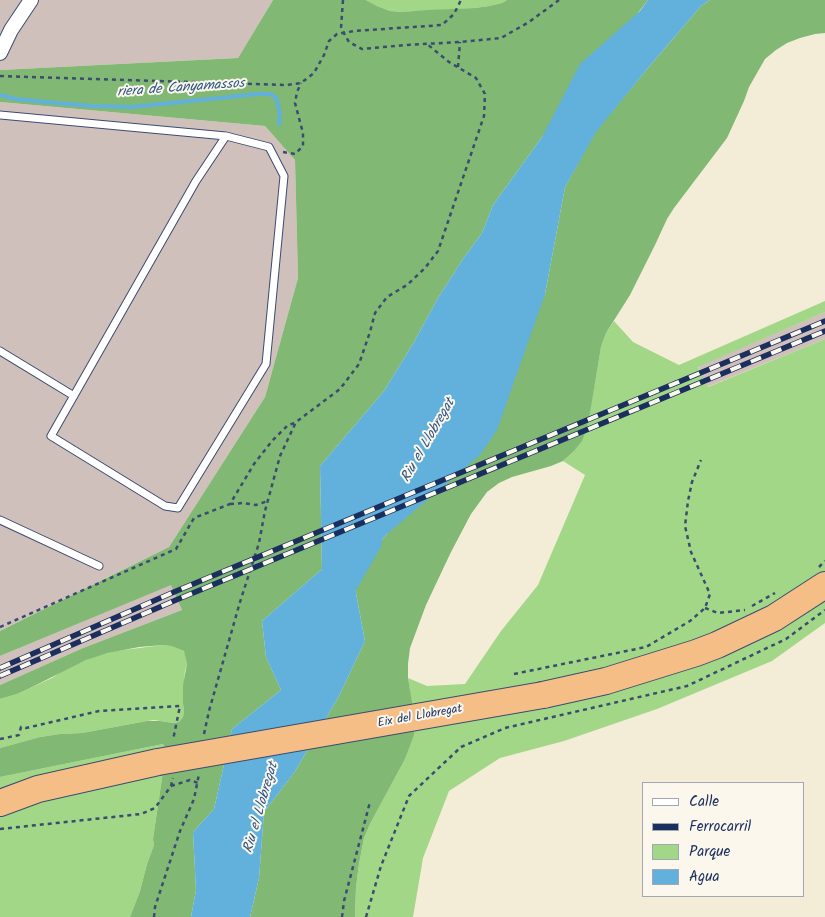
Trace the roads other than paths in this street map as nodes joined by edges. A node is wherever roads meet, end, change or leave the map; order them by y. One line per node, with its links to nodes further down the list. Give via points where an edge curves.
1 (31, 0): 2 (street)
2 (0, 52)
3 (0, 116): 4 (lane)
4 (226, 136): 6 (lane, via 196,181); 6 (lane, via 270,147 284,176 266,364 178,508 165,506 51,436)
5 (0, 351): 6 (lane)
6 (74, 396)
7 (0, 520): 8 (lane)
8 (99, 566)
9 (821, 576): 10 (highway, Eix del Llobregat, bridge, via 774,618 696,653 606,681 168,762 47,787)
10 (0, 803)

